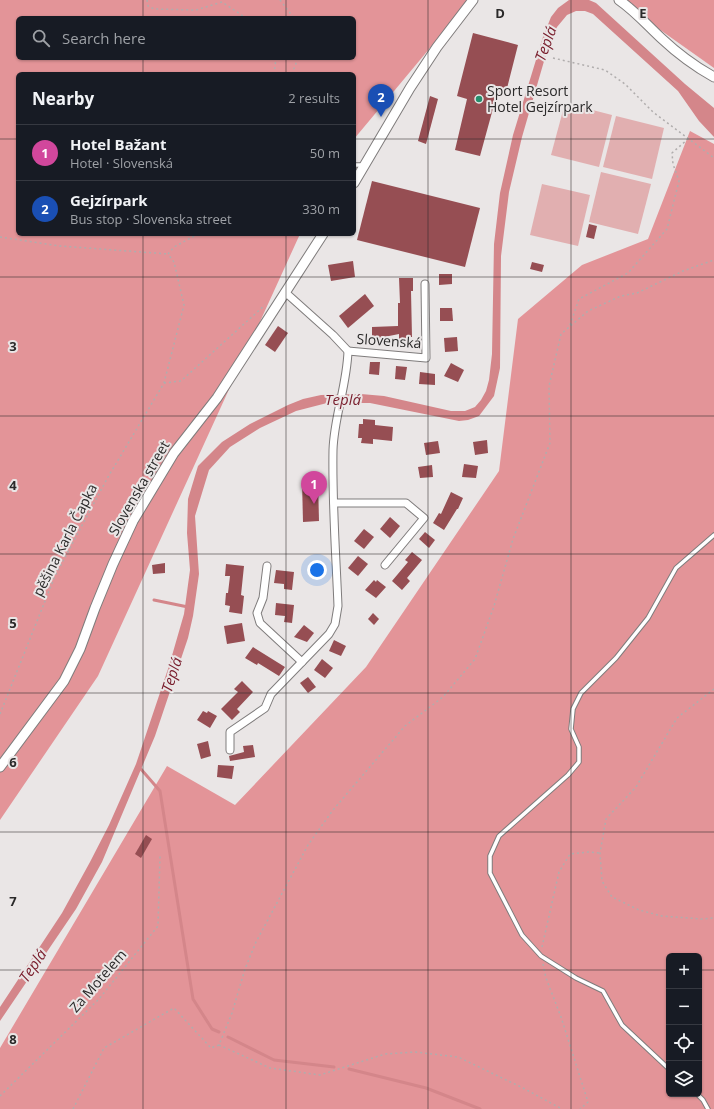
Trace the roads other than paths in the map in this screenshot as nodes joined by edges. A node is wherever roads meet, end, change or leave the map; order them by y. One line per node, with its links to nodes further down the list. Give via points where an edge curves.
1 (474, 0): 5 (street, via 437,47)
2 (619, 0): 3 (street, via 675,50)
3 (714, 77)
4 (356, 164): 5 (lane)
5 (365, 165): 6 (street)
6 (356, 180)
7 (322, 236): 9 (street, Slovenska street)
8 (425, 284): 10 (street, Slovenská, via 426,358)
9 (285, 292): 10 (street, Slovenská); 17 (street, Slovenska street, via 217,398 174,453 134,521 64,681)
10 (348, 351): 11 (street, Slovenská, via 333,449)
11 (334, 503): 13 (street, via 406,502 424,518); 15 (street, Slovenská, via 338,606 335,624 329,634)
12 (714, 535): 18 (lane, via 676,568 648,618 616,658 581,693 573,709 571,730 579,747 579,762 568,775 499,836 490,856 490,873 522,935 541,956 603,991 622,1025)
13 (385, 565)
14 (266, 566): 15 (street, via 262,598 257,613 260,623)
15 (302, 662): 16 (street, Slovenská, via 271,694 265,708 230,732)
16 (230, 750)
17 (0, 768)
18 (666, 1066)
19 (700, 1097): 20 (lane)
20 (708, 1109)

